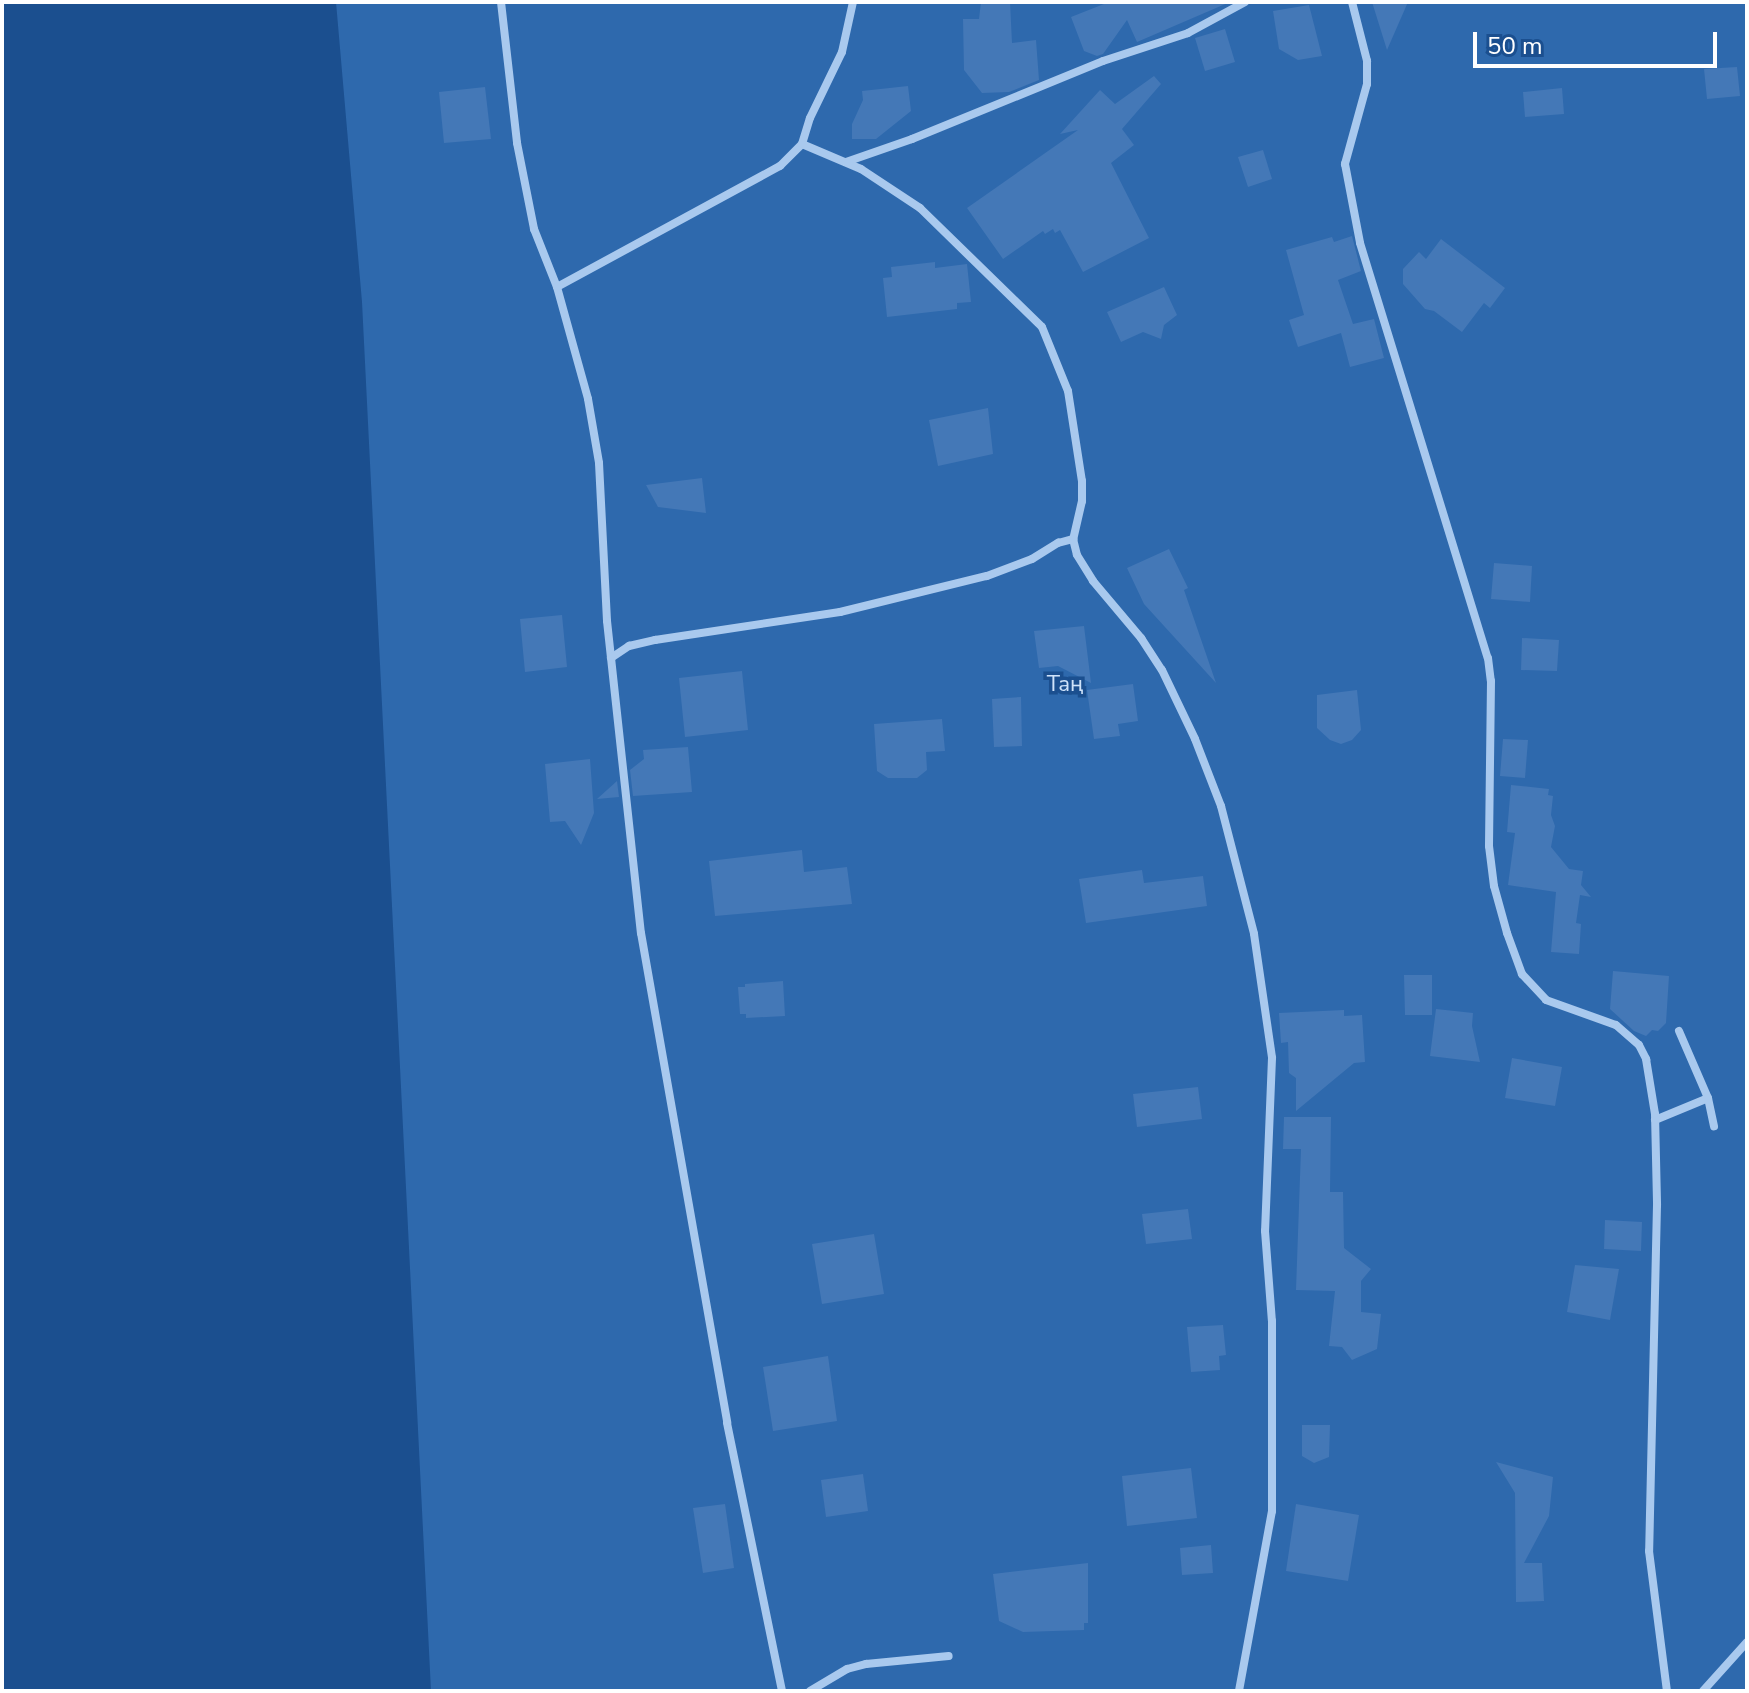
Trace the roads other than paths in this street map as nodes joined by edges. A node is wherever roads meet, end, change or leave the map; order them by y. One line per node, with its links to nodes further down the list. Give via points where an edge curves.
1 (501, 2): 7 (street, via 517,143 534,229)
2 (853, 2): 5 (street, via 842,52)
3 (1245, 2): 6 (street, via 1188,33)
4 (1352, 2): 12 (street, via 1367,61 1367,84 1345,164 1360,243 1488,658 1494,886 1522,974 1546,1000 1616,1025 1639,1045)
5 (802, 144): 6 (street); 7 (street, via 780,166)
6 (845, 162): 8 (street, via 920,208 1042,327 1068,391 1082,481)
7 (557, 287): 9 (street, via 588,399 599,463)
8 (1073, 539): 9 (street, via 987,576 840,612 655,640 629,646); 18 (street, via 1093,581 1162,670 1195,739 1238,864 1265,998 1272,1058 1265,1231 1272,1321 1272,1511)
9 (611, 658): 16 (street, via 641,933 727,1423)
10 (1679, 1031): 11 (street)
11 (1708, 1098): 12 (street); 13 (street)
12 (1655, 1120): 19 (street, via 1649,1551)
13 (1714, 1126)
14 (1747, 1642): 20 (street)
15 (949, 1656): 17 (street, via 866,1664)
16 (782, 1691)
17 (810, 1691)
18 (1239, 1691)
19 (1667, 1691)
20 (1703, 1691)

